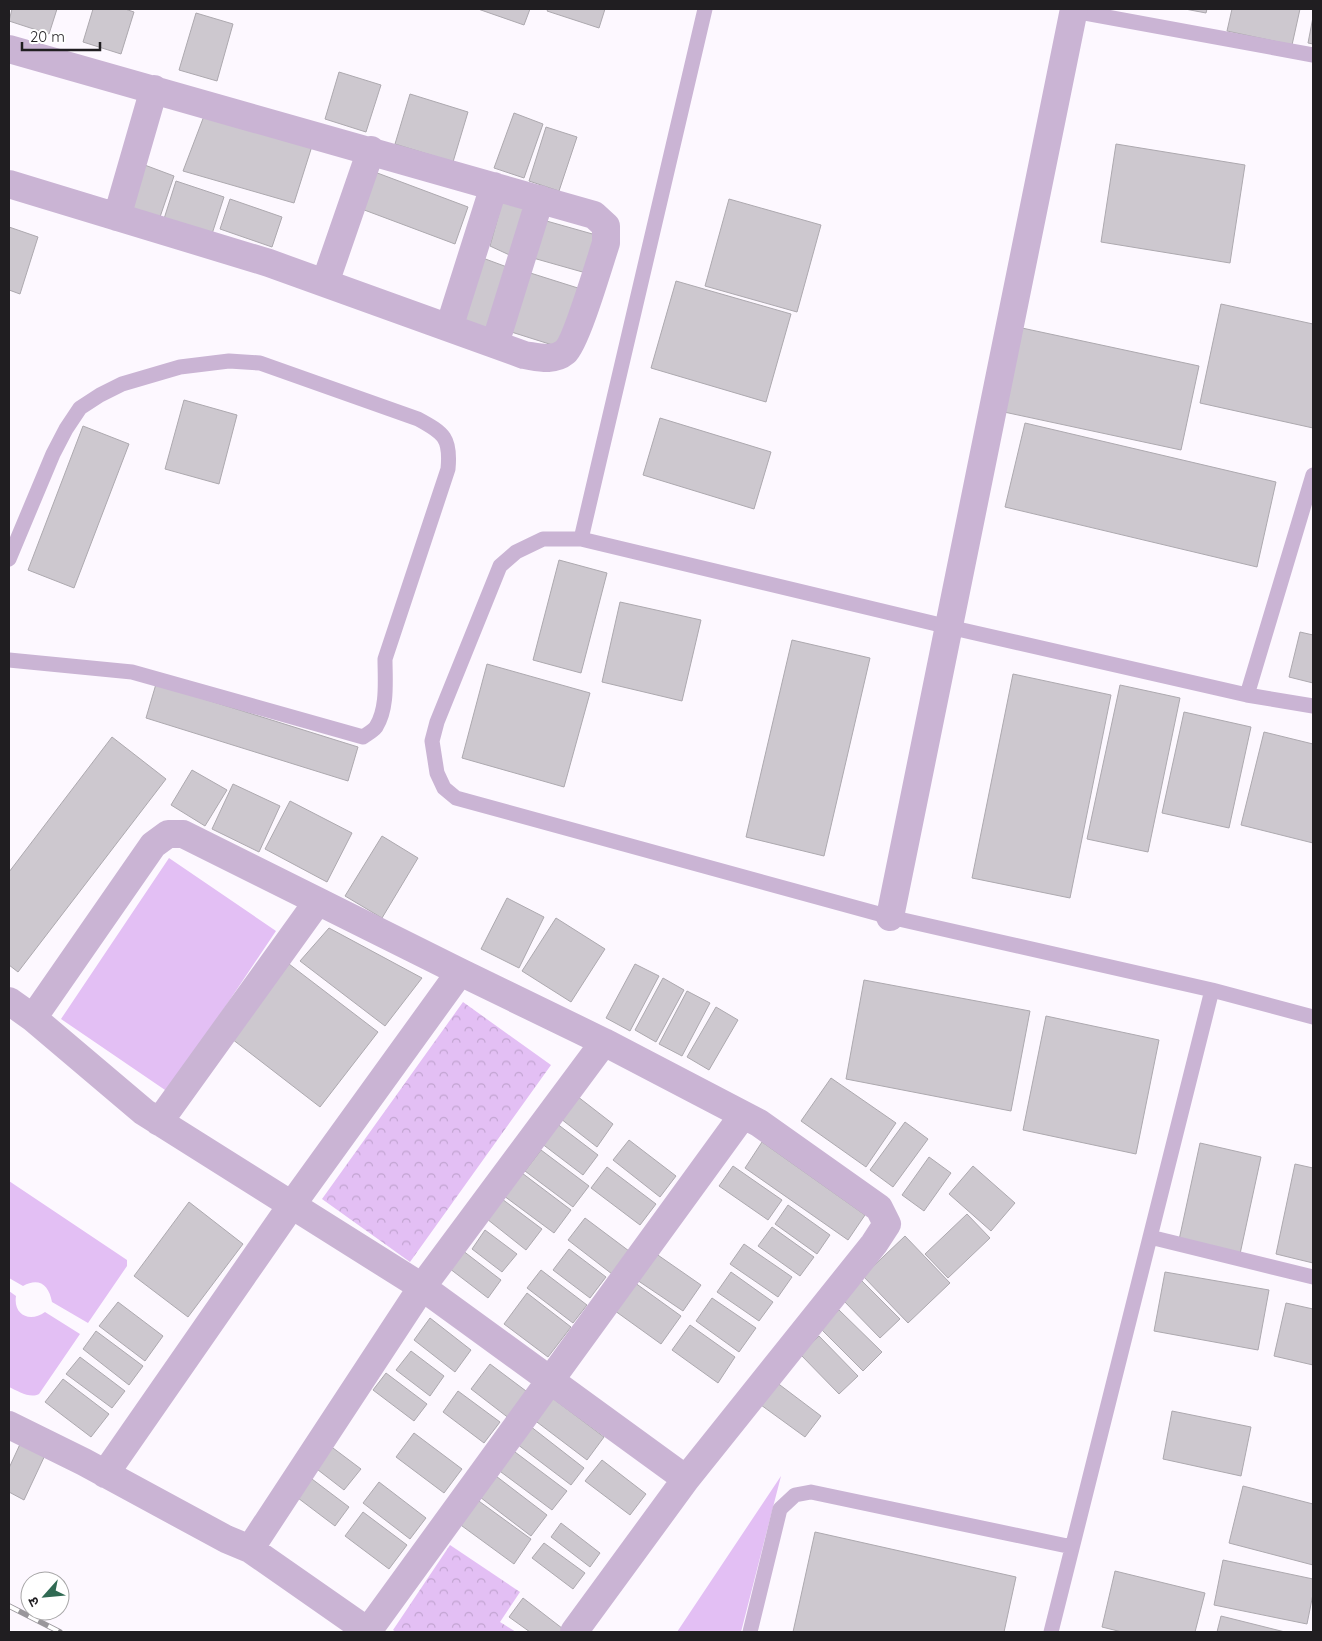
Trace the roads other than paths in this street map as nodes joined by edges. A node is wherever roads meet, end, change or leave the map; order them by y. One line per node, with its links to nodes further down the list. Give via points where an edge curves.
1 (705, 9): 15 (lane)
2 (1074, 10): 4 (lane); 17 (street)
3 (9, 48): 5 (street)
4 (1313, 55)
5 (154, 89): 6 (street); 10 (street)
6 (371, 150): 8 (street); 11 (street)
7 (9, 184): 10 (street)
8 (494, 186): 9 (street); 12 (street)
9 (540, 199): 13 (street); 13 (street, via 594,215 606,226 606,243 566,352 551,359)
10 (117, 217): 11 (street)
11 (325, 283): 12 (street)
12 (449, 328): 13 (street)
13 (495, 344)
14 (1313, 475): 19 (lane)
15 (581, 539): 17 (lane); 22 (lane, via 543,540 516,552 500,566 432,741 437,773 444,788 456,798)
16 (9, 559): 18 (lane, via 53,454 80,408 122,384 180,367 229,361 260,363 418,419 444,437 450,452 448,468 385,659 383,708 376,728 363,737 132,672)
17 (949, 627): 19 (lane); 22 (street)
18 (9, 660)
19 (1247, 695): 20 (lane)
20 (1313, 706)
21 (318, 902): 23 (street); 27 (street, via 183,834 168,834 153,845); 30 (street)
22 (890, 917): 24 (lane)
23 (460, 972): 28 (street); 31 (street)
24 (1212, 990): 26 (lane); 32 (lane)
25 (9, 1001): 27 (street)
26 (1313, 1017)
27 (33, 1018): 30 (street)
28 (604, 1042): 29 (street); 34 (street)
29 (743, 1115): 35 (street); 38 (street, via 878,1208 887,1224)
30 (159, 1122): 31 (street)
31 (291, 1206): 34 (street); 37 (street)
32 (1150, 1237): 33 (lane); 39 (lane)
33 (1313, 1277)
34 (422, 1287): 35 (street); 40 (street)
35 (550, 1380): 38 (street); 41 (street)
36 (9, 1425): 37 (street)
37 (105, 1474): 40 (street)
38 (686, 1479): 42 (street)
39 (1072, 1547): 43 (lane, via 811,1492 795,1495 780,1509); 44 (lane)
40 (250, 1549): 41 (street)
41 (369, 1632)
42 (574, 1632)
43 (750, 1632)
44 (1051, 1632)

